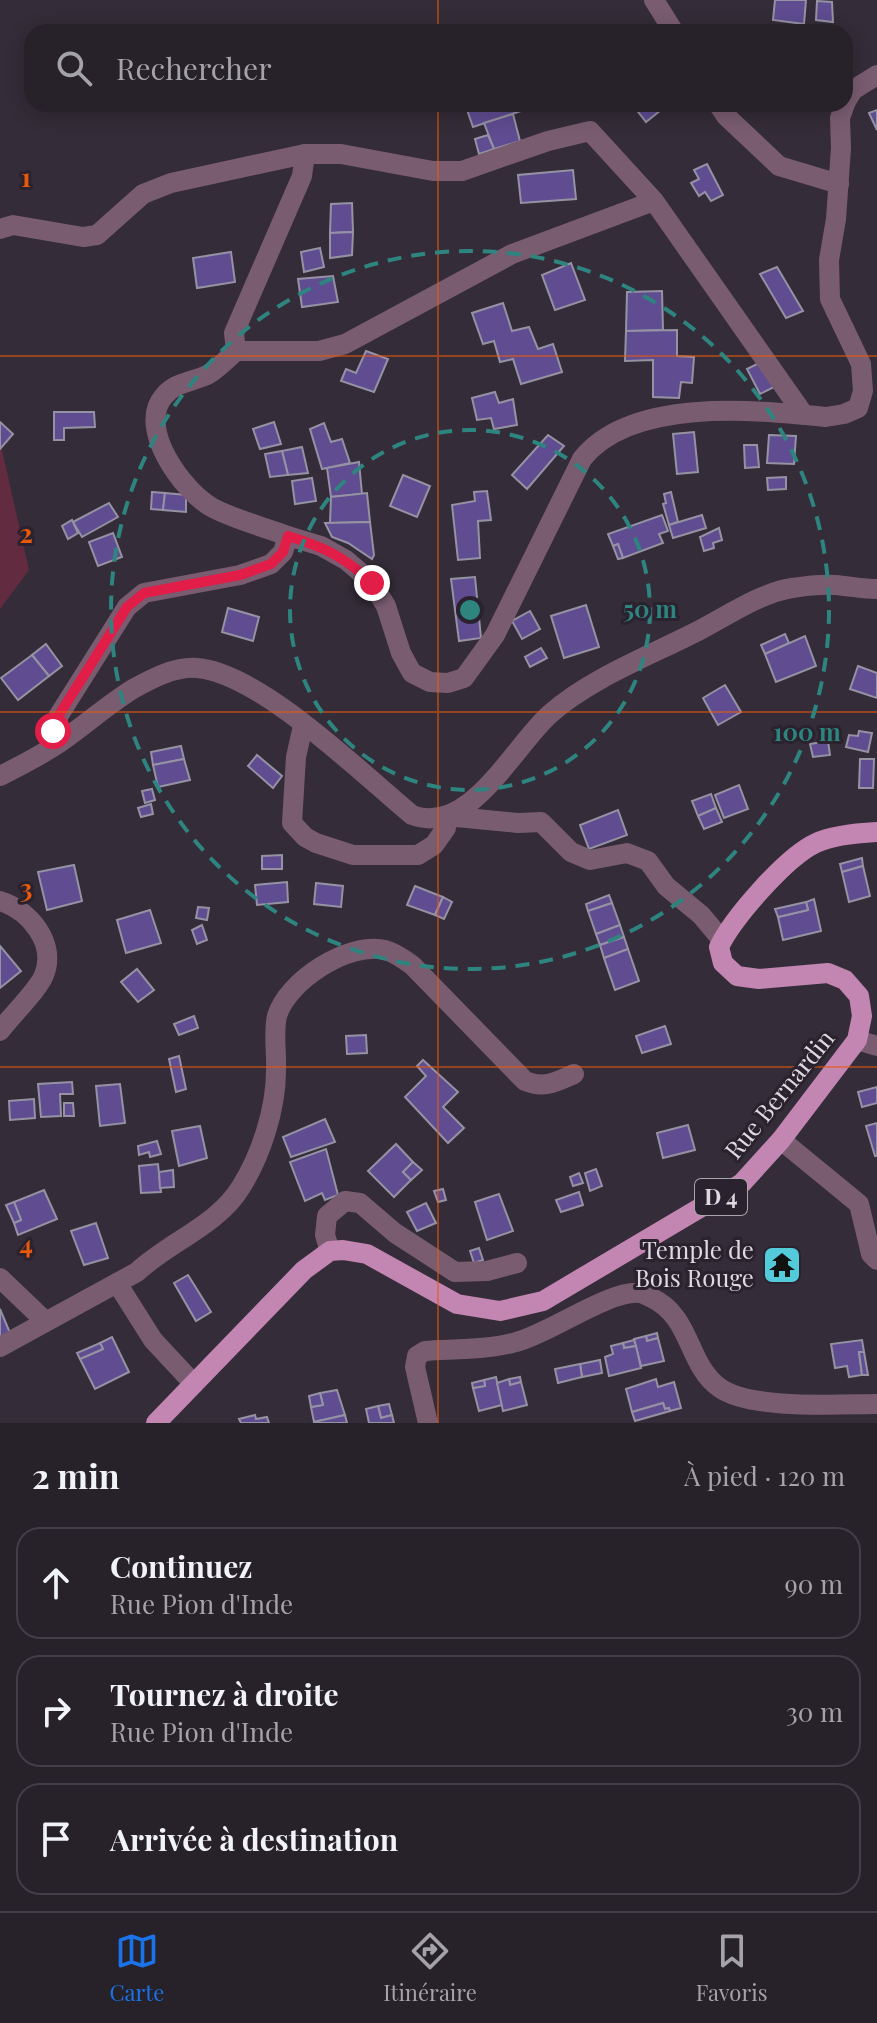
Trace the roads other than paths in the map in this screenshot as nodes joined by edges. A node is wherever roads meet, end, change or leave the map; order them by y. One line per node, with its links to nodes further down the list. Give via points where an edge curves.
1 (654, 0): 2 (street)
2 (669, 24)
3 (877, 75): 4 (street)
4 (853, 90)
5 (723, 112): 8 (street, via 779,166)
6 (842, 112): 8 (street)
7 (305, 154): 9 (street, via 462,171 590,131); 10 (street, via 171,183 143,194 97,235 13,225); 11 (street, via 302,176 234,333)
8 (839, 184): 12 (street, via 829,260 830,299 861,364 863,391 858,408 844,414)
9 (654, 201): 11 (street, via 512,254 345,344 319,351); 12 (street)
10 (0, 229)
11 (236, 351): 13 (street, via 210,374 174,386 161,398 154,415 156,432 187,487 211,507)
12 (804, 415): 13 (street, via 702,412 650,417 591,447 495,635 464,678 448,683 412,673 372,583 321,546)
13 (288, 536): 16 (street, via 283,552 271,564 144,593 127,607 59,715 53,731)
14 (877, 589): 18 (street, via 789,588 590,686 529,734 473,801)
15 (303, 726): 16 (street, via 242,681 193,668 133,689); 18 (street, via 412,815 424,820); 18 (street, via 291,806 292,823 305,837 353,855 418,855 434,845 446,828)
16 (59, 743): 17 (street)
17 (0, 776)
18 (446, 816): 21 (street, via 541,822 571,852 590,860 627,853 648,861)
19 (877, 832): 21 (main road, via 816,843 758,894)
20 (0, 901): 22 (street, via 25,914 39,929 47,957 44,976)
21 (722, 940): 23 (main road, Rue Bernardin, via 723,963 737,976 828,973 845,980 859,996)
22 (0, 1031)
23 (857, 1040): 24 (street); 26 (main road, Rue Bernardin / D 4)
24 (877, 1046)
25 (574, 1074): 31 (street, via 548,1086 525,1081 397,954 382,949 355,952 322,966 298,982 277,1016 275,1094 240,1191 217,1214)
26 (781, 1140): 27 (main road, Rue Bernardin / D 4, via 742,1183 543,1301 500,1311 457,1304 367,1254); 28 (street, via 859,1204)
27 (330, 1251): 29 (street, via 327,1216 352,1201 455,1272); 34 (main road, via 304,1270)
28 (877, 1260)
29 (517, 1263)
30 (0, 1278): 32 (street)
31 (117, 1283): 32 (street); 34 (street, via 153,1340)
32 (44, 1320): 33 (street)
33 (0, 1347)
34 (194, 1384): 36 (main road)
35 (877, 1404): 37 (street, via 780,1403 721,1389 704,1372 680,1322 663,1303 641,1293 612,1299 514,1343 425,1351 417,1356 415,1367)
36 (156, 1423)
37 (428, 1423)

